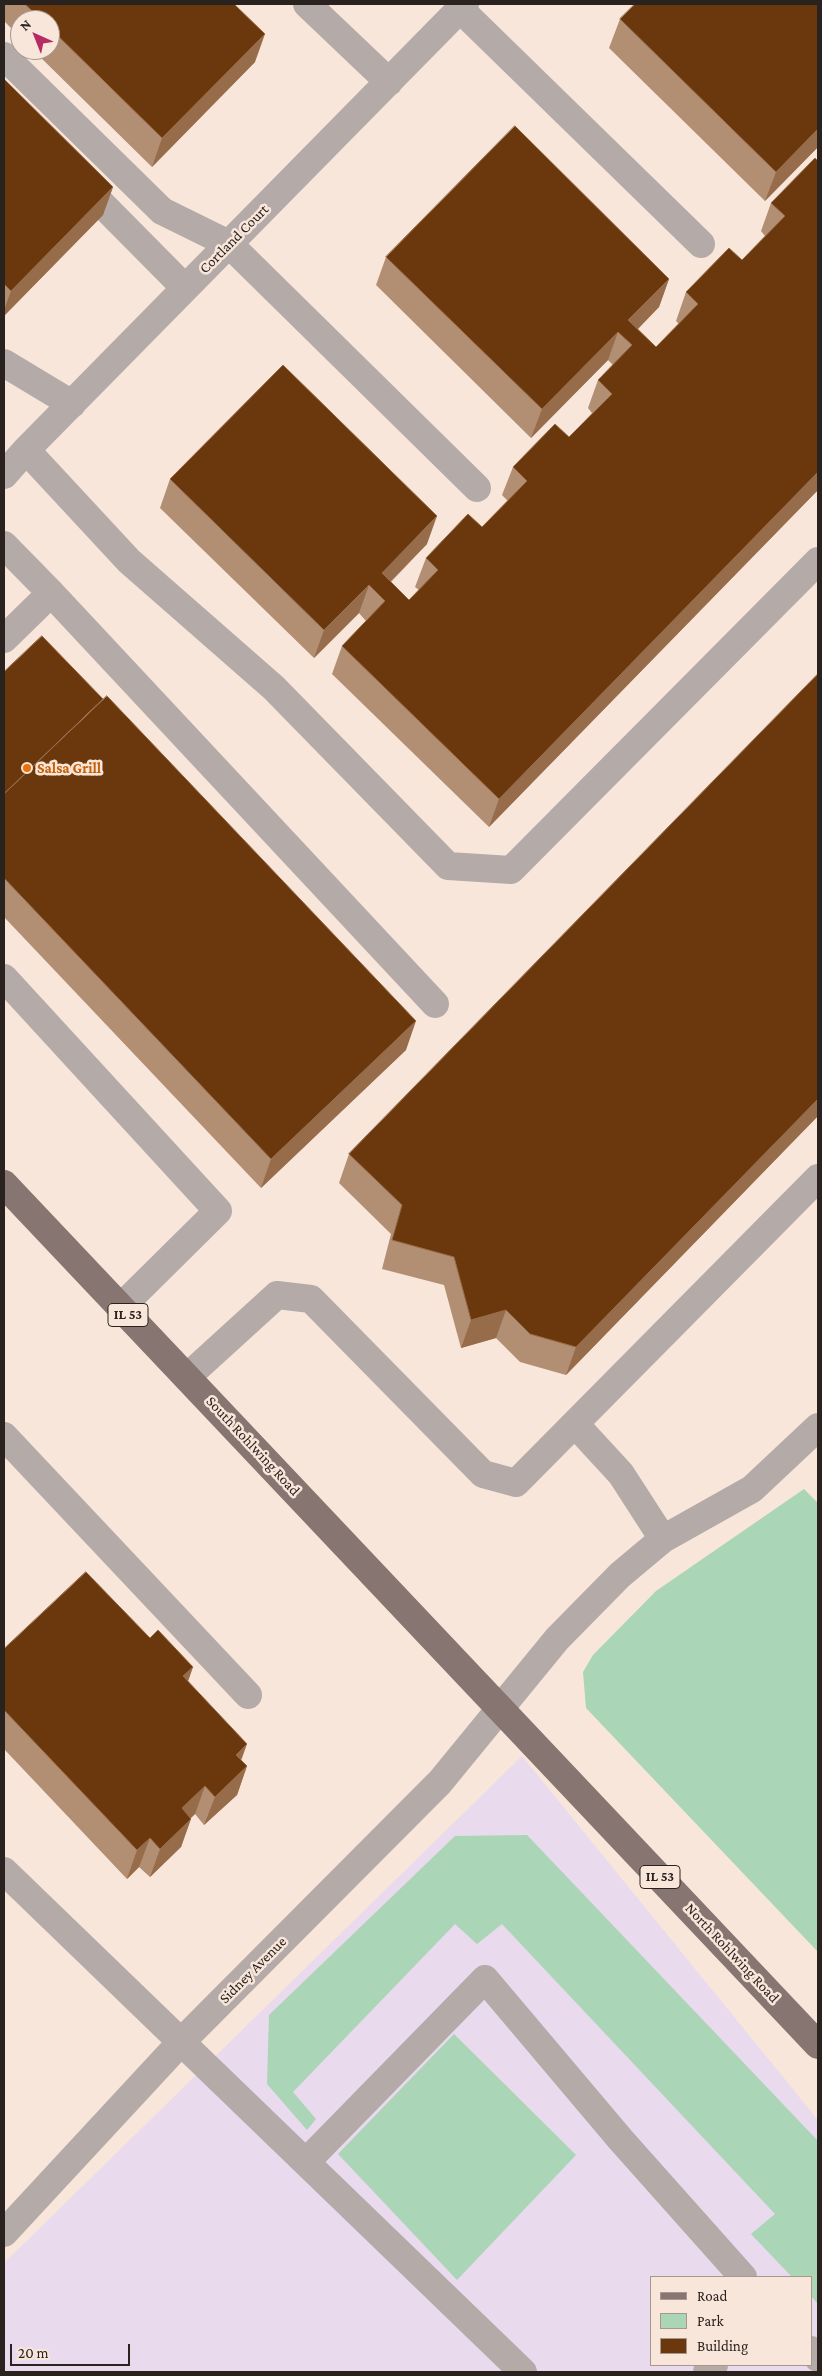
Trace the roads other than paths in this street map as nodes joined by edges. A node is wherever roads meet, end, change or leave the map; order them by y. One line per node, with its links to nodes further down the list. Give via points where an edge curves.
1 (307, 4): 4 (street)
2 (462, 6): 4 (street, Cortland Court); 7 (street)
3 (4, 56): 6 (street, via 162,211)
4 (389, 82): 6 (street, Cortland Court)
5 (59, 161): 8 (street)
6 (229, 244): 8 (street, Cortland Court); 13 (street)
7 (701, 244)
8 (185, 288): 10 (street, Cortland Court)
9 (4, 363): 10 (street)
10 (72, 404): 11 (street, Cortland Court)
11 (26, 450): 12 (street, Cortland Court); 15 (street, via 129,561 274,688 448,866 511,870)
12 (4, 473)
13 (477, 488)
14 (4, 545): 16 (street)
15 (818, 561)
16 (51, 593): 17 (street); 19 (street)
17 (4, 639)
18 (4, 978): 22 (street, via 218,1210)
19 (435, 1004)
20 (818, 1178): 24 (street)
21 (4, 1184): 22 (main road, South Rohlwing Road / IL 53)
22 (121, 1307): 23 (main road, South Rohlwing Road / IL 53)
23 (187, 1377): 24 (street, via 277,1295 311,1299 483,1474 516,1484); 29 (main road, South Rohlwing Road / IL 53)
24 (575, 1424): 27 (street, via 621,1474)
25 (818, 1426): 27 (street, Sidney Avenue, via 752,1489)
26 (4, 1436): 28 (street)
27 (663, 1539): 29 (street, Sidney Avenue, via 620,1575 557,1639)
28 (248, 1694)
29 (502, 1708): 31 (street, Sidney Avenue, via 440,1782); 32 (main road, North Rohlwing Road / IL 53)
30 (4, 1871): 31 (street)
31 (182, 2042): 33 (street); 34 (street, Sidney Avenue)
32 (818, 2045)
33 (306, 2162): 35 (street, via 485,1979 621,2140); 36 (street)
34 (4, 2233)
35 (742, 2276)
36 (523, 2372)

